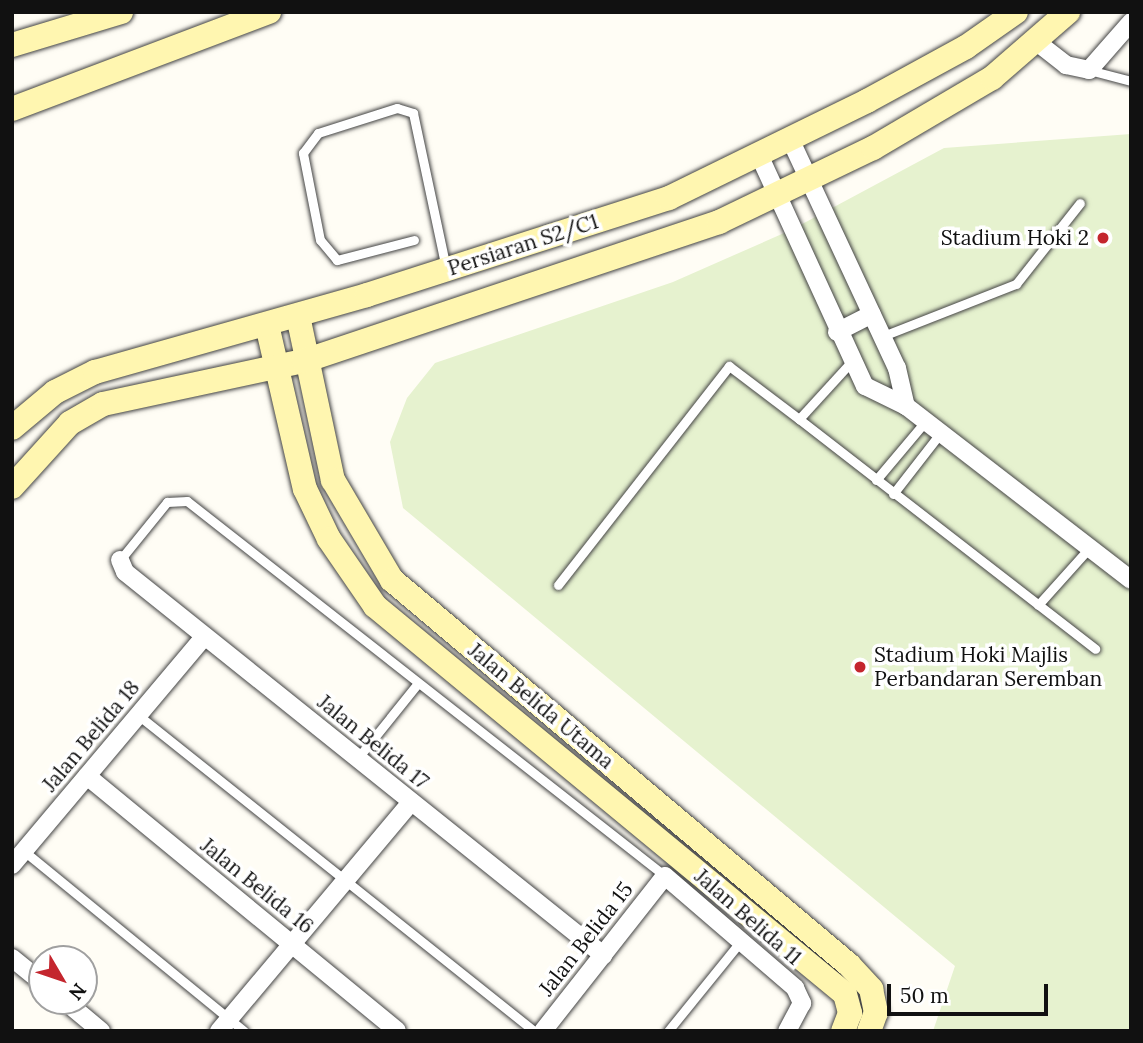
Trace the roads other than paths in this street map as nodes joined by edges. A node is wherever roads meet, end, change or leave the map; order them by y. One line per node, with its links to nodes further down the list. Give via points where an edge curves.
1 (121, 12): 7 (main road)
2 (269, 12): 10 (main road)
3 (1016, 12): 11 (main road, Persiaran S2/C1, via 967,47)
4 (1068, 12): 6 (main road)
5 (1129, 26): 8 (street)
6 (1038, 43): 8 (street, via 1066,65); 13 (main road, via 992,78)
7 (12, 45)
8 (1089, 70): 9 (lane)
9 (1131, 81)
10 (12, 109)
11 (792, 141): 12 (main road, Persiaran S2/C1); 13 (street)
12 (760, 158): 14 (street); 17 (main road, Persiaran S2/C1, via 669,198)
13 (809, 180): 14 (main road); 18 (street)
14 (776, 196): 21 (street); 23 (main road, via 654,247)
15 (1080, 203): 22 (lane, via 1016,284)
16 (415, 240): 17 (lane, via 337,260 320,240 303,153 318,133 397,108 413,114)
17 (447, 270): 19 (main road, Persiaran S2/C1)
18 (872, 314): 21 (street); 22 (street)
19 (298, 316): 20 (main road, Persiaran S2/C1); 23 (main road, Jalan Belida Utama)
20 (267, 325): 25 (main road, Jalan Belida Utama); 29 (main road, Persiaran S2/C1, via 75,380)
21 (837, 332): 24 (street)
22 (883, 336): 26 (street)
23 (304, 360): 25 (main road); 65 (main road, Jalan Belida Utama, via 333,480 392,580 849,965 871,989 877,1012)
24 (851, 362): 26 (street, via 865,386); 27 (lane)
25 (273, 367): 32 (main road, via 103,404 70,424); 64 (main road, Jalan Belida Utama, via 305,489 329,539 375,606 845,994 850,1013)
26 (906, 406): 28 (street)
27 (799, 419): 31 (lane); 37 (lane, via 729,366)
28 (923, 422): 30 (street); 31 (lane)
29 (12, 428)
30 (940, 435): 33 (lane); 34 (street)
31 (876, 480): 33 (lane)
32 (12, 487)
33 (893, 494): 38 (lane)
34 (1091, 545): 36 (street); 38 (lane)
35 (120, 560): 39 (street, Jalan Belida 17, via 125,572); 41 (lane, via 167,502 187,501)
36 (1131, 580)
37 (558, 585)
38 (1038, 605): 40 (lane)
39 (205, 636): 42 (street, Jalan Belida 18); 43 (street, Jalan Belida 17)
40 (1095, 649)
41 (418, 682): 43 (lane); 48 (lane)
42 (138, 715): 44 (street, Jalan Belida 18); 49 (lane)
43 (357, 759): 45 (street, Jalan Belida 17)
44 (87, 776): 46 (street, Jalan Belida 18); 51 (street, Jalan Belida 16)
45 (411, 802): 49 (street); 52 (street, Jalan Belida 17)
46 (24, 851): 47 (street, Jalan Belida 18); 56 (lane)
47 (12, 865)
48 (665, 876): 50 (street, Jalan Belida 11); 52 (street, Jalan Belida 15)
49 (346, 880): 51 (street); 60 (lane)
50 (742, 939): 62 (lane); 63 (street, Jalan Belida 11, via 795,988 802,1003)
51 (292, 944): 56 (street); 59 (street, Jalan Belida 16)
52 (603, 956): 61 (street, Jalan Belida 15)
53 (12, 958): 54 (street)
54 (28, 971)
55 (82, 1015): 57 (street)
56 (224, 1025): 58 (lane)
57 (101, 1031)
58 (244, 1031)
59 (397, 1031)
60 (534, 1031)
61 (543, 1031)
62 (668, 1031)
63 (787, 1031)
64 (843, 1031)
65 (869, 1031)

